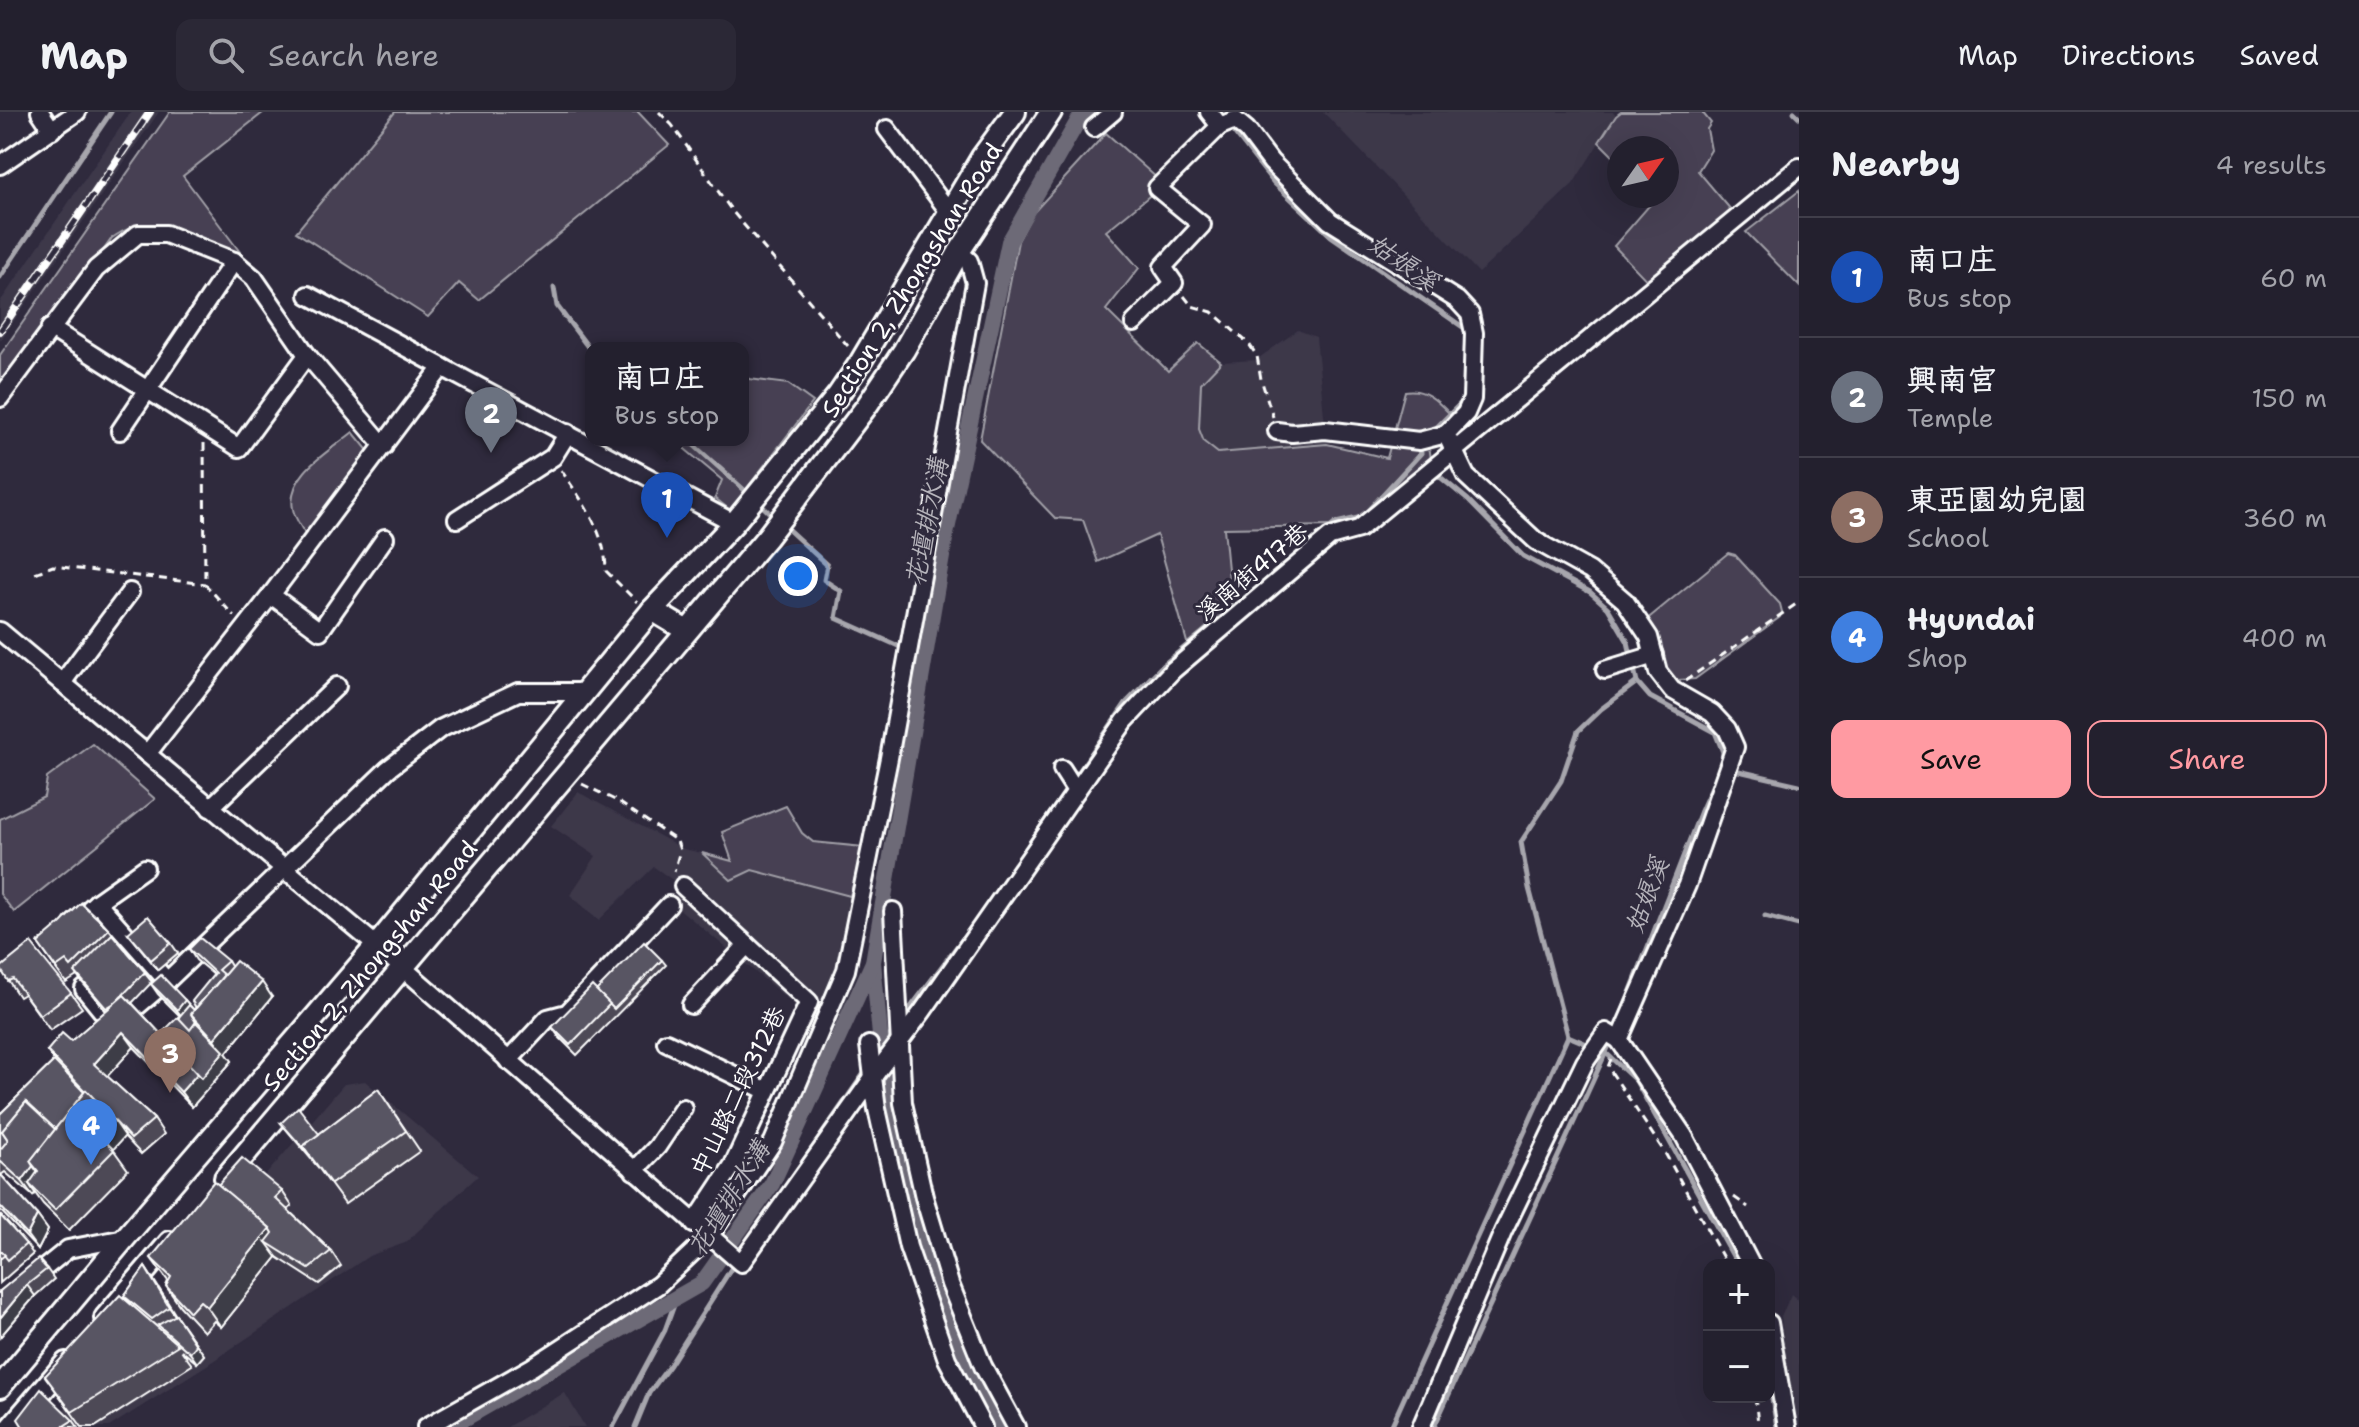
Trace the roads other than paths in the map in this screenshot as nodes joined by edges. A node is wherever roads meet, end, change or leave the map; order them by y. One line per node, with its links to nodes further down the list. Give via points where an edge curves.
1 (40, 112): 10 (street)
2 (77, 112): 10 (street)
3 (1015, 112): 13 (main road, Section 2, Zhongshan Road)
4 (1051, 112): 14 (main road, Section 2, Zhongshan Road)
5 (1113, 112): 8 (street)
6 (1209, 112): 7 (street)
7 (1220, 126): 17 (street, via 1157,188 1202,225 1163,267 1174,283); 26 (street, via 1235,120 1330,221 1457,300 1470,314 1472,399)
8 (1094, 128)
9 (887, 129): 13 (street)
10 (52, 130): 11 (street)
11 (0, 165)
12 (1799, 167): 30 (street, 溪南街417巷)
13 (950, 213): 31 (main road, Section 2, Zhongshan Road, via 838,395)
14 (959, 252): 38 (main road, Section 2, Zhongshan Road, via 866,407); 72 (street, via 969,261 975,283 846,970 773,1142)
15 (234, 261): 18 (street, via 166,234 138,234 96,269); 19 (street, via 254,278); 21 (street)
16 (308, 295): 20 (street)
17 (1134, 323)
18 (50, 328): 21 (street); 22 (street)
19 (307, 355): 21 (street, via 239,448); 28 (street)
20 (442, 367): 25 (street); 28 (street)
21 (147, 390): 23 (street)
22 (0, 398)
23 (120, 431)
24 (1277, 431): 26 (street, via 1325,430 1419,441)
25 (568, 433): 27 (street); 32 (street, via 553,457)
26 (1446, 434): 30 (street)
27 (585, 441)
28 (384, 446): 35 (street)
29 (594, 446): 31 (street)
30 (1454, 450): 39 (street, via 1466,476 1536,541 1590,571 1625,601 1649,637); 46 (street, 溪南街417巷, via 1359,529 1330,537 1172,671 1125,721)
31 (738, 517): 36 (main road, Section 2, Zhongshan Road)
32 (457, 519)
33 (385, 538): 35 (street, via 320,631)
34 (130, 592): 41 (street)
35 (271, 595): 44 (street)
36 (652, 610): 38 (main road); 43 (main road, Section 2, Zhongshan Road)
37 (0, 631): 41 (street, 中山路二段312巷)
38 (687, 631): 56 (main road, Section 2, Zhongshan Road, via 564,775)
39 (1654, 655): 40 (street); 60 (street, via 1658,672 1672,690 1712,713 1735,747 1687,885)
40 (1605, 670)
41 (62, 683): 44 (street, 中山路二段312巷)
42 (337, 686): 47 (street)
43 (584, 692): 49 (street, via 518,692 440,729 388,769); 56 (main road, Section 2, Zhongshan Road)
44 (147, 754): 47 (street, 中山路二段312巷)
45 (1062, 769): 46 (street)
46 (1076, 791): 62 (street, 溪南街417巷)
47 (210, 808): 49 (street, 中山路二段312巷)
48 (145, 868): 51 (street)
49 (283, 870): 56 (street, 中山路二段312巷); 57 (street)
50 (683, 886): 55 (street, 中山路二段312巷)
51 (97, 902): 54 (street); 57 (street)
52 (669, 905): 64 (street, via 567,1013 548,1018)
53 (893, 911): 62 (street)
54 (66, 931)
55 (747, 945): 59 (street); 66 (street, 中山路二段312巷, via 809,1002)
56 (389, 956): 64 (street, 中山路二段312巷); 69 (main road, Section 2, Zhongshan Road); 73 (main road, Section 2, Zhongshan Road)
57 (167, 981): 58 (street, via 114,1026)
58 (84, 989)
59 (691, 1005)
60 (1612, 1036): 74 (street, via 1684,1136); 83 (street, via 1585,1062 1503,1232)
61 (666, 1042): 66 (street)
62 (899, 1042): 65 (street, 溪南街417巷); 82 (street, via 903,1103 950,1284 983,1366)
63 (869, 1045): 65 (street)
64 (508, 1061): 68 (street, 中山路二段312巷)
65 (874, 1076): 75 (street, 溪南街417巷); 81 (street, via 908,1247 947,1359)
66 (767, 1091): 70 (street, 中山路二段312巷, via 733,1165)
67 (683, 1108): 68 (street)
68 (634, 1171): 70 (street, 中山路二段312巷)
69 (215, 1190)
70 (694, 1224): 72 (street, 中山路二段312巷)
71 (184, 1226): 79 (main road)
72 (709, 1237): 75 (street, 中山路二段312巷); 80 (street, via 658,1285 532,1367)
73 (125, 1238): 76 (street, via 68,1249); 78 (main road, Section 2, Zhongshan Road)
74 (1748, 1259)
75 (741, 1263)
76 (0, 1304)
77 (1770, 1331): 84 (street)
78 (0, 1387)
79 (11, 1427)
80 (426, 1427)
81 (983, 1427)
82 (1016, 1427)
83 (1421, 1427)
84 (1787, 1427)

